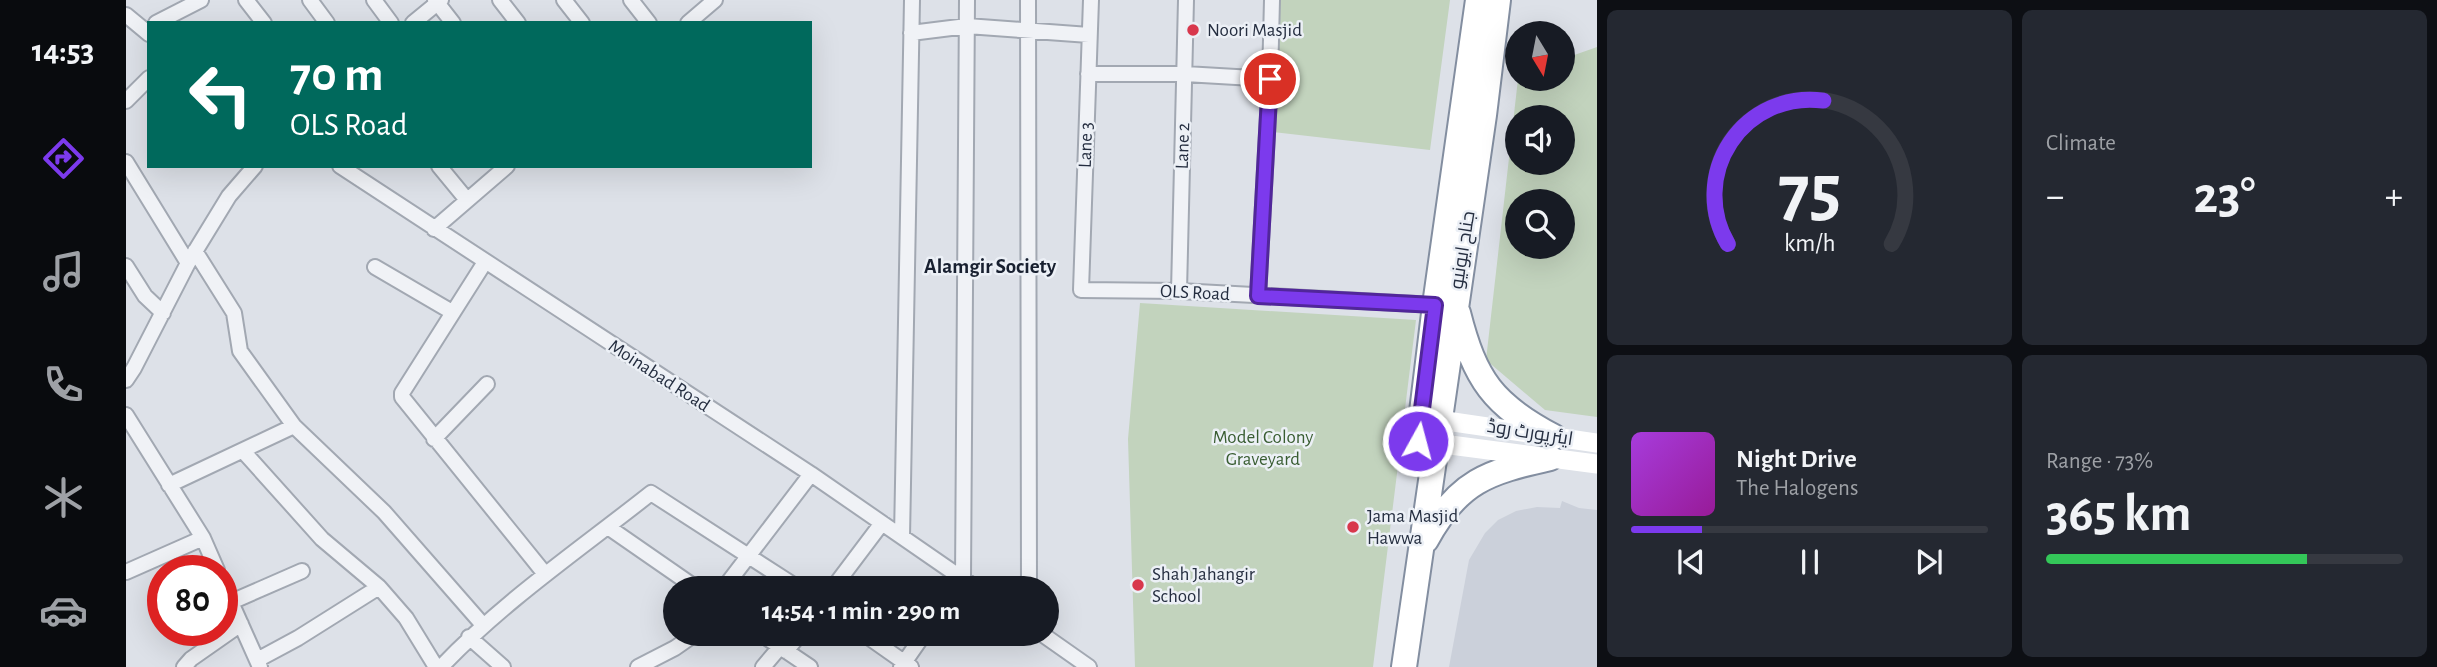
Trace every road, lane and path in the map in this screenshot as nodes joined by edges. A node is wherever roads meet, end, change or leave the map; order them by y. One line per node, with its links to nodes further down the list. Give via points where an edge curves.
1 (201, 0): 19 (street)
2 (246, 0): 20 (street)
3 (310, 0): 21 (street)
4 (374, 0): 22 (street)
5 (500, 0): 25 (street)
6 (564, 0): 26 (street)
7 (631, 0): 27 (street)
8 (912, 0): 32 (street)
9 (967, 0): 29 (street)
10 (1028, 0): 31 (street)
11 (1091, 0): 33 (street, Lane 3)
12 (1185, 0): 34 (street, Lane 2)
13 (1272, 0): 36 (street)
14 (1478, 0): 53 (highway, جناح ایونیو)
15 (1498, 0): 53 (highway, جناح ایونیو, via 1484,115)
16 (438, 1): 23 (street); 24 (street)
17 (706, 3): 28 (street)
18 (126, 15): 30 (street)
19 (160, 21)
20 (262, 21)
21 (326, 21)
22 (390, 21)
23 (415, 21)
24 (452, 21)
25 (516, 21)
26 (580, 21)
27 (647, 21)
28 (690, 21)
29 (967, 26): 31 (street); 32 (street); 83 (street)
30 (147, 30)
31 (1028, 31): 33 (street); 84 (street)
32 (911, 33): 70 (street)
33 (1089, 35): 35 (street, Lane 3)
34 (1185, 74): 35 (street); 36 (street); 51 (street, Lane 2)
35 (1088, 75): 50 (street, Lane 3)
36 (1270, 79): 52 (street)
37 (147, 80): 38 (street)
38 (126, 101)
39 (126, 162): 46 (street)
40 (253, 168): 46 (street, via 229,196)
41 (343, 168): 45 (street, Moinabad Road)
42 (441, 168): 44 (street)
43 (504, 168): 44 (street)
44 (467, 200): 45 (street)
45 (434, 229): 47 (street, Moinabad Road)
46 (192, 257): 55 (street); 59 (street, via 234,313 240,351)
47 (485, 262): 54 (street); 66 (street, Moinabad Road)
48 (126, 266): 55 (street, via 145,296)
49 (374, 267): 54 (street)
50 (1081, 290): 51 (street, OLS Road)
51 (1179, 291): 52 (street, OLS Road)
52 (1258, 296): 53 (street, OLS Road)
53 (1445, 304): 60 (highway, جناح ایونیو); 63 (highway, via 1494,396)
54 (452, 312): 61 (street, via 402,393)
55 (163, 313): 56 (street)
56 (126, 380)
57 (487, 384): 61 (street)
58 (126, 415): 67 (street)
59 (294, 426): 64 (street); 89 (street, via 375,502)
60 (1432, 426): 63 (main road, ایئرپورٹ روڈ); 72 (highway, جناح ایونیو); 108 (highway, جناح ایونیو)
61 (434, 439): 77 (street)
62 (1597, 443): 63 (main road, ایئرپورٹ روڈ)
63 (1552, 448): 65 (main road, ایئرپورٹ روڈ); 72 (highway, via 1472,484 1447,508)
64 (244, 452): 67 (street); 85 (street, via 322,539)
65 (1597, 464)
66 (811, 474): 68 (street, Moinabad Road); 74 (street)
67 (169, 485): 71 (street)
68 (882, 523): 70 (street, Moinabad Road); 81 (street)
69 (608, 527): 74 (street, via 651,493); 77 (street); 78 (street)
70 (902, 537): 82 (street, Moinabad Road)
71 (202, 538): 73 (street); 76 (street)
72 (1421, 550): 109 (highway, جناح ایونیو)
73 (210, 555)
74 (748, 556): 79 (street); 80 (street)
75 (302, 571): 86 (street)
76 (126, 572)
77 (545, 574): 89 (street)
78 (679, 576)
79 (733, 576)
80 (779, 576)
81 (842, 576)
82 (950, 576)
83 (959, 576)
84 (1030, 576)
85 (379, 587): 99 (street); 102 (street)
86 (238, 599)
87 (238, 617): 88 (street)
88 (241, 624): 99 (street); 101 (street)
89 (483, 625): 90 (street)
90 (469, 638): 102 (street); 103 (street)
91 (677, 646): 104 (street)
92 (779, 646): 97 (street)
93 (786, 646): 97 (street)
94 (880, 646): 100 (street)
95 (917, 646): 100 (street)
96 (1054, 646): 98 (street)
97 (783, 649): 105 (street); 106 (street)
98 (1070, 662): 107 (street)
99 (258, 663)
100 (905, 665)
101 (184, 667)
102 (438, 667)
103 (503, 667)
104 (638, 667)
105 (763, 667)
106 (810, 667)
107 (1089, 667)
108 (1391, 667)
109 (1404, 667)

